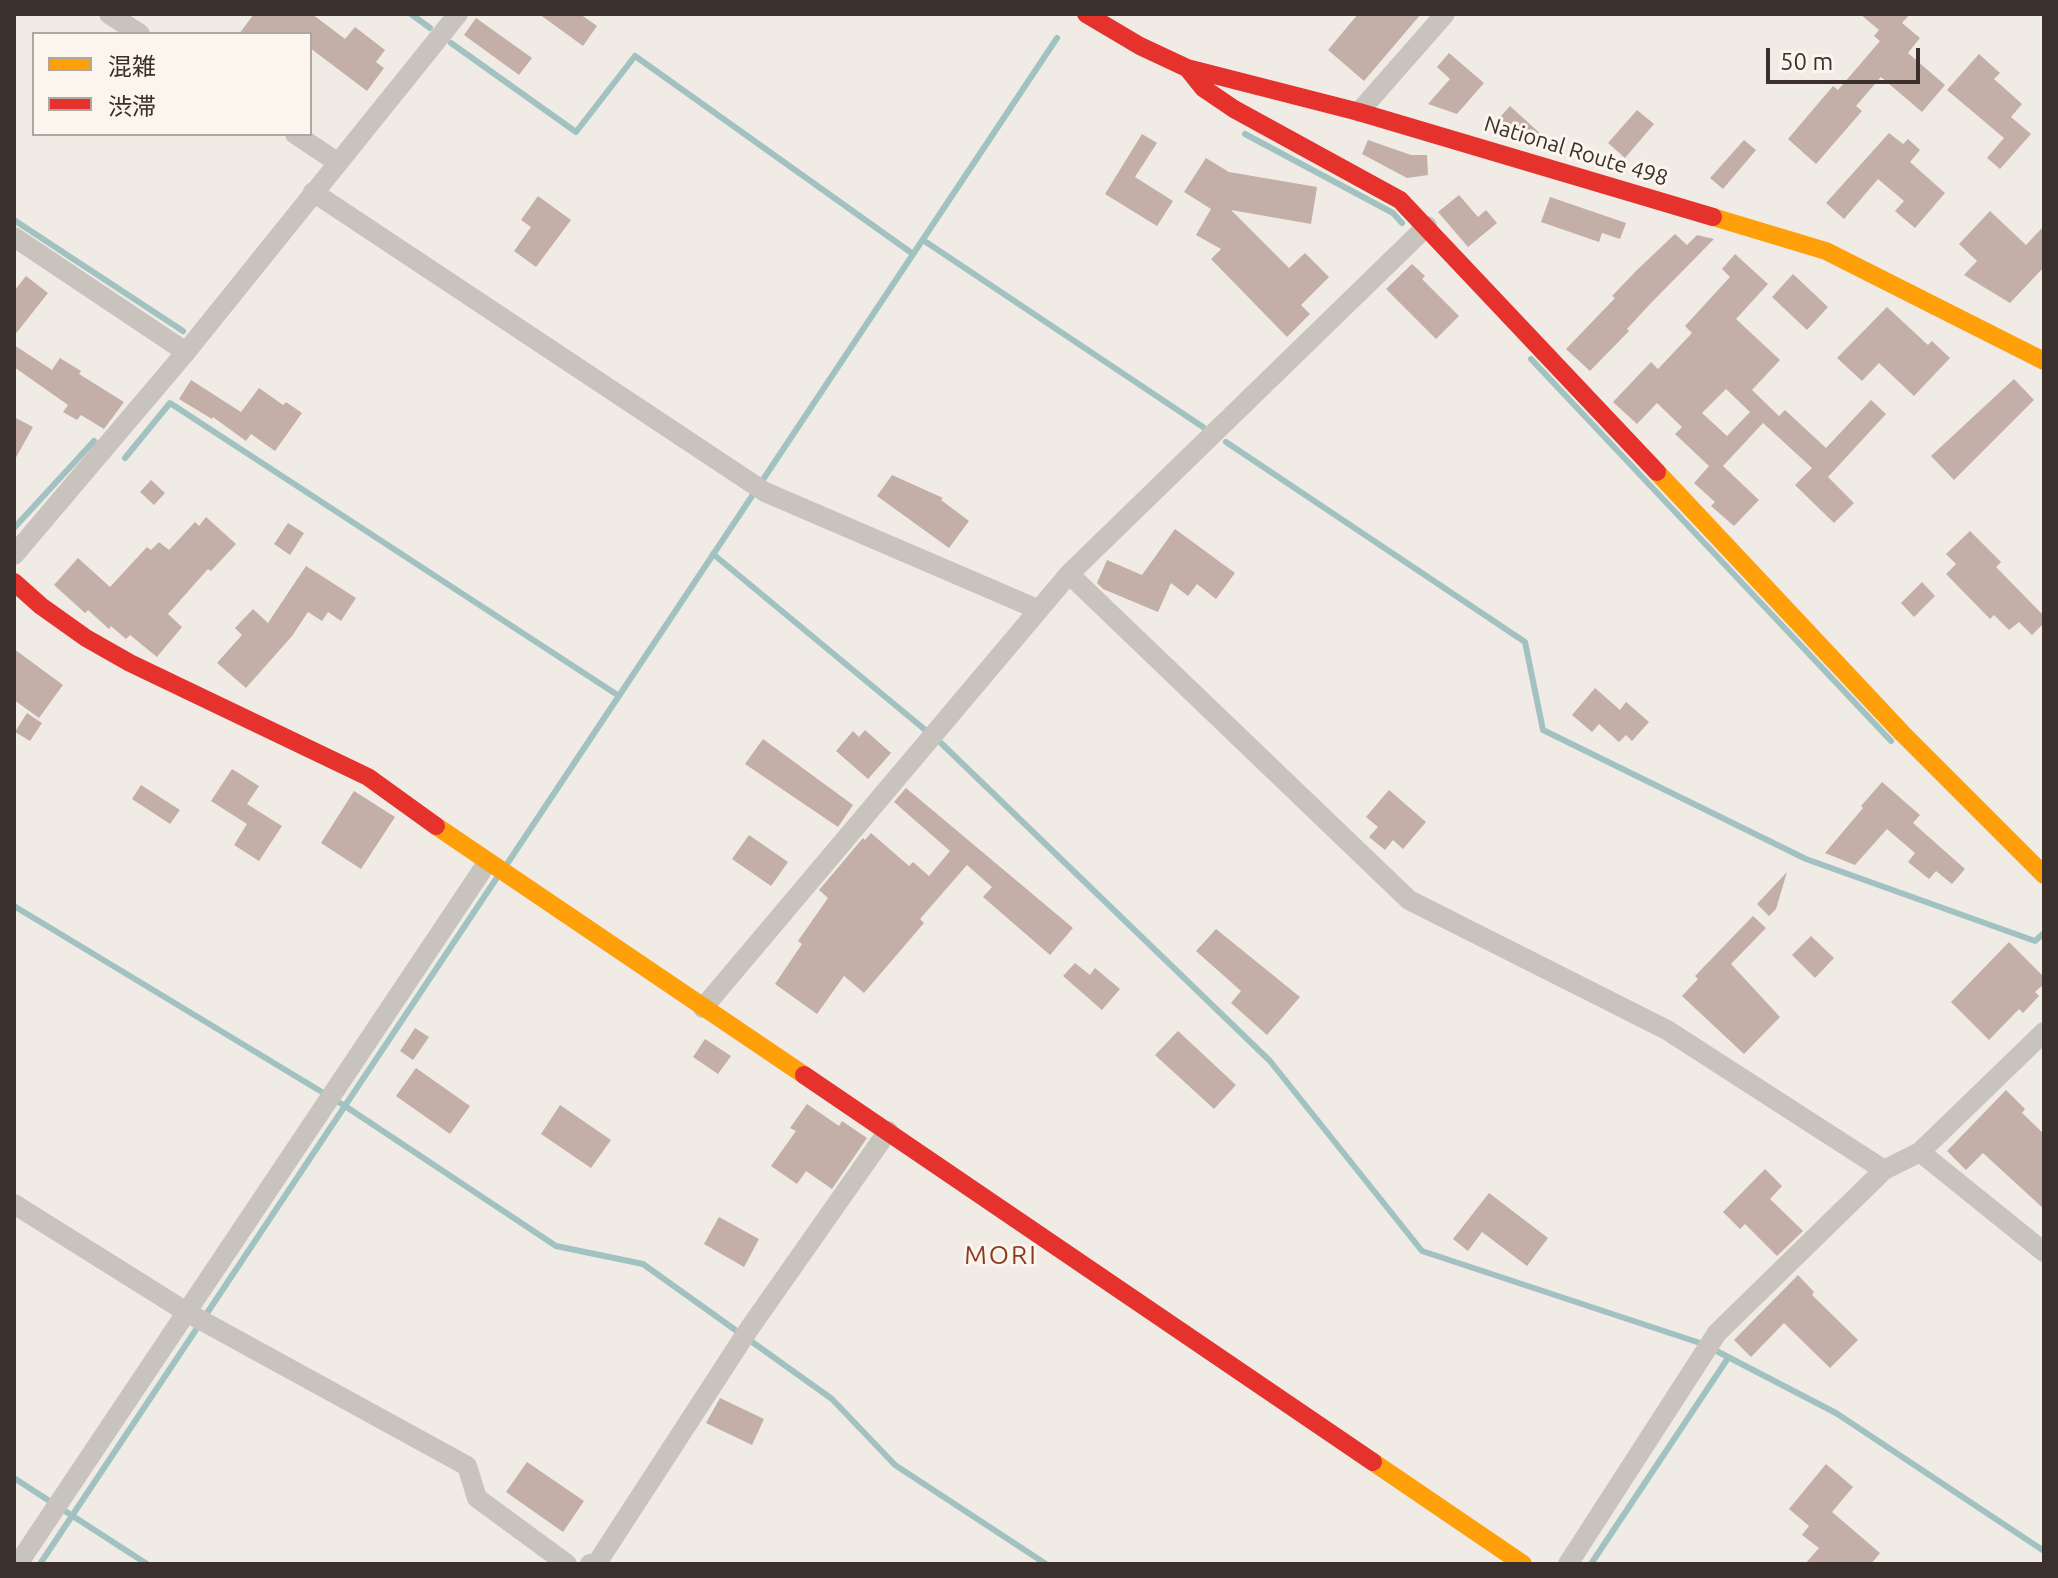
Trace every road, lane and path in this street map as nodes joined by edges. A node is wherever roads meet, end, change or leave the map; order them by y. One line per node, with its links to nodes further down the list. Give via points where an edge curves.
1 (109, 14): 5 (street)
2 (458, 14): 9 (street)
3 (1086, 14): 6 (main road, National Route 498)
4 (1445, 14): 7 (street)
5 (137, 32)
6 (1187, 68): 7 (main road, National Route 498); 11 (main road, via 1203,88 1234,109 1400,200)
7 (1359, 112): 14 (main road, National Route 498, via 1826,251)
8 (298, 136): 9 (street)
9 (337, 162): 10 (street)
10 (313, 192): 13 (street); 18 (street, via 758,488)
11 (1427, 226): 16 (street); 20 (main road, via 1902,733)
12 (14, 237): 13 (street)
13 (186, 352): 15 (street)
14 (2044, 361)
15 (14, 555)
16 (1069, 574): 18 (street); 25 (street, via 1409,900 1667,1030)
17 (14, 582): 19 (main road, via 86,638 130,663 368,777)
18 (1037, 609): 21 (street)
19 (487, 863): 21 (main road); 28 (street)
20 (2044, 875)
21 (703, 1008): 23 (main road)
22 (2044, 1032): 24 (street)
23 (888, 1131): 31 (street, via 743,1337); 32 (main road)
24 (1920, 1152): 25 (street); 27 (street)
25 (1884, 1170): 33 (street, via 1717,1333)
26 (14, 1204): 28 (street)
27 (2044, 1252)
28 (188, 1313): 29 (street); 30 (street, via 467,1466 477,1498)
29 (18, 1564)
30 (567, 1564)
31 (595, 1564)
32 (1523, 1564)
33 (1568, 1564)

